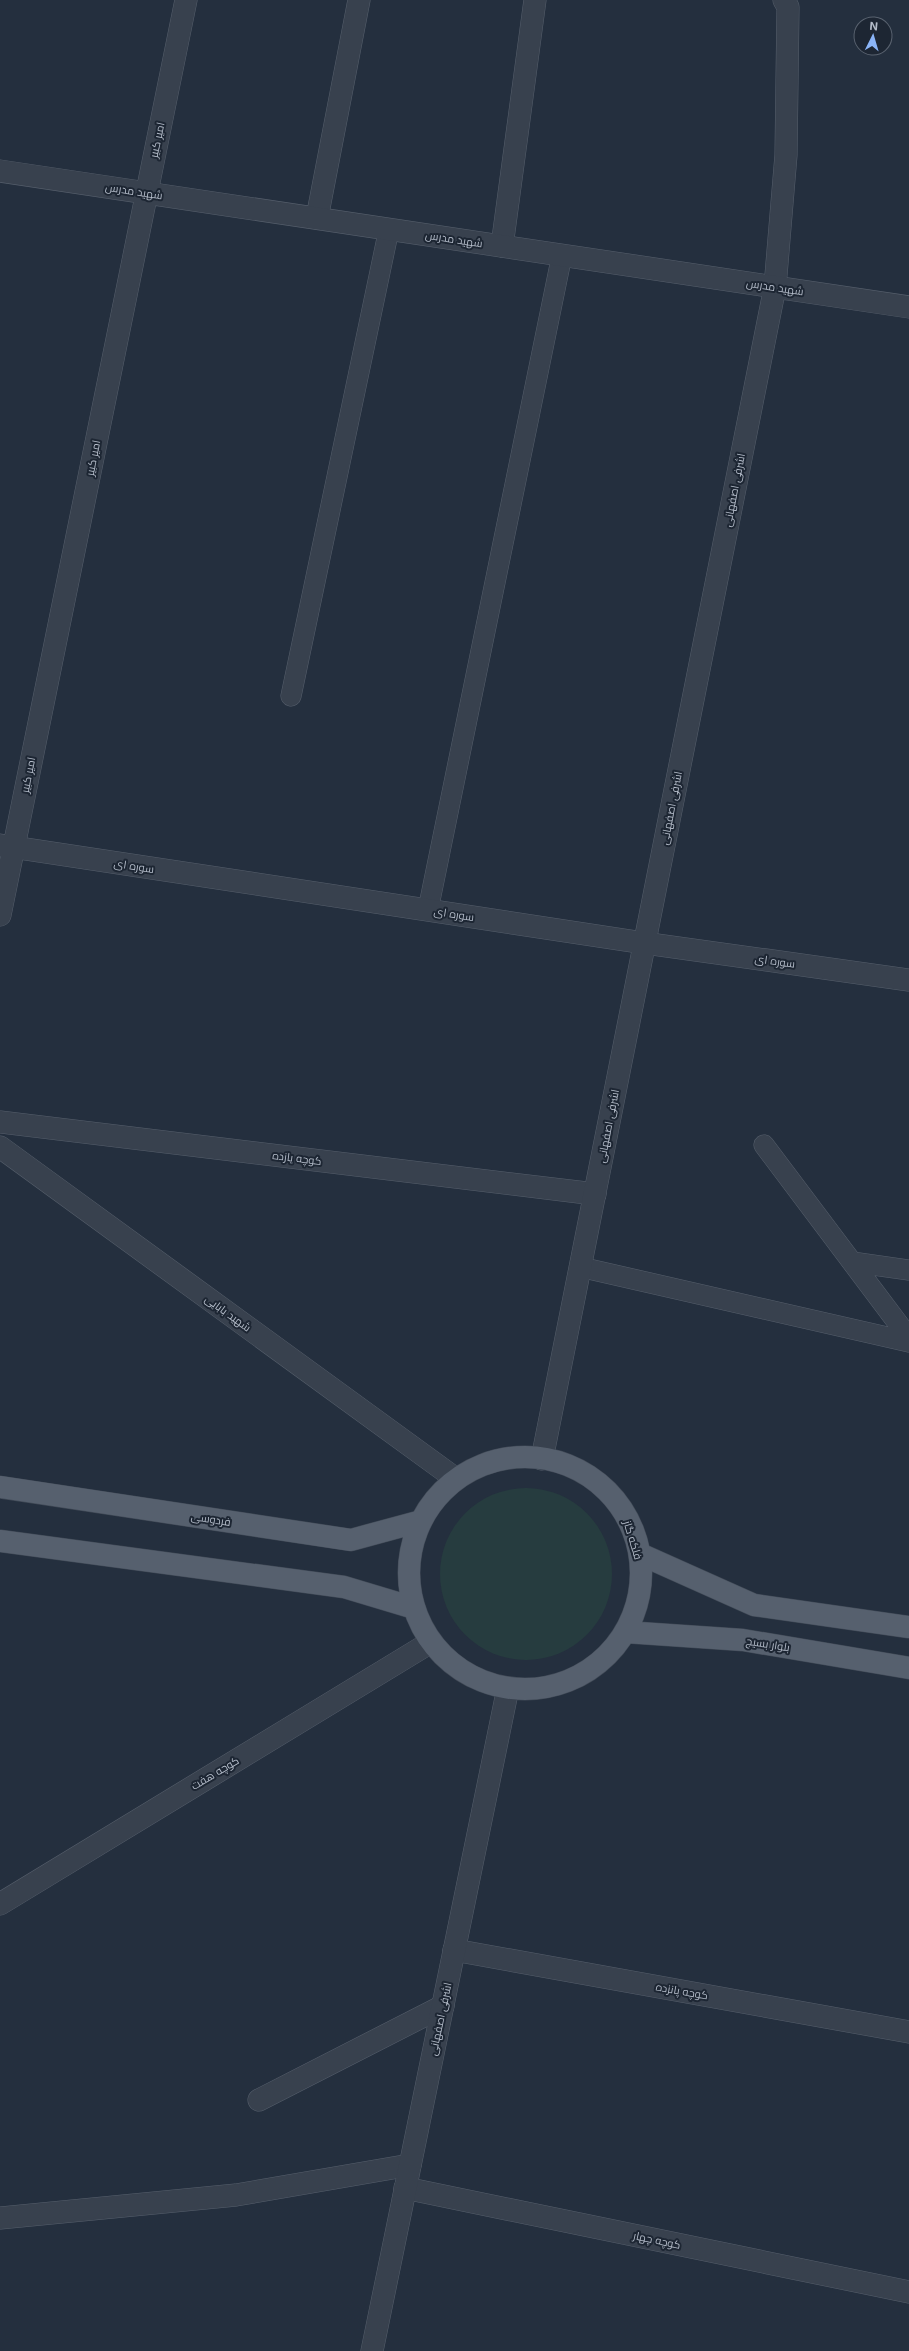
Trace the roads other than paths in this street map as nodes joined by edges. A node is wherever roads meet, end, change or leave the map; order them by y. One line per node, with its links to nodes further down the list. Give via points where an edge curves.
1 (186, 0): 6 (street, امیر کبیر)
2 (359, 0): 7 (street)
3 (535, 0): 9 (street)
4 (784, 0): 11 (street, اشرفی اصفهانی, via 788,8 786,155)
5 (0, 171): 6 (street, شهید مدرس)
6 (147, 193): 7 (street, شهید مدرس); 14 (street, امیر کبیر)
7 (318, 218): 8 (street, شهید مدرس)
8 (389, 229): 9 (street, شهید مدرس); 13 (lane)
9 (502, 246): 10 (street, شهید مدرس)
10 (562, 255): 11 (street, شهید مدرس); 15 (lane)
11 (775, 287): 12 (street, شهید مدرس); 17 (street, اشرفی اصفهانی)
12 (909, 307)
13 (291, 696)
14 (7, 846): 15 (street, سوره ای); 16 (street, امیر کبیر)
15 (428, 910): 17 (street, سوره ای)
16 (0, 915)
17 (644, 942): 18 (street, سوره ای); 22 (street, اشرفی اصفهانی)
18 (909, 980)
19 (0, 1122): 22 (street, کوچه یازده)
20 (764, 1145): 23 (lane)
21 (0, 1147): 29 (street, شهید بابایی)
22 (595, 1194): 24 (street, اشرفی اصفهانی)
23 (852, 1262): 25 (lane); 26 (lane)
24 (580, 1267): 27 (lane); 28 (street, اشرفی اصفهانی)
25 (909, 1270)
26 (909, 1338)
27 (909, 1342)
28 (542, 1458): 29 (main road, فلکه گاز, via 512,1458 482,1465); 33 (main road, فلکه گاز, via 577,1470 606,1491 628,1520)
29 (456, 1480): 31 (main road, فلکه گاز, via 436,1499)
30 (0, 1487): 31 (main road, فردوسی, via 351,1540)
31 (421, 1521): 34 (main road, فلکه گاز, via 411,1549 409,1571)
32 (0, 1541): 34 (main road, via 344,1587)
33 (640, 1554): 35 (main road, via 754,1605); 36 (main road, فلکه گاز, via 641,1581 636,1608)
34 (414, 1608): 37 (main road, فلکه گاز)
35 (909, 1627)
36 (625, 1632): 38 (main road, بلوار بسیج, via 743,1640); 39 (main road, فلکه گاز, via 603,1659 575,1678 542,1688)
37 (431, 1642): 39 (main road, فلکه گاز, via 452,1664 478,1680); 40 (street, کوچه هفت)
38 (909, 1668)
39 (508, 1688): 41 (street, اشرفی اصفهانی)
40 (0, 1904)
41 (454, 1950): 42 (street, اشرفی اصفهانی); 43 (street, کوچه پانزده)
42 (443, 2006): 44 (street); 45 (street, اشرفی اصفهانی)
43 (909, 2032)
44 (259, 2100)
45 (410, 2165): 46 (street, اشرفی اصفهانی); 47 (street, via 236,2195)
46 (405, 2188): 48 (street, کوچه چهار); 49 (street, اشرفی اصفهانی)
47 (0, 2218)
48 (909, 2292)
49 (372, 2351)

